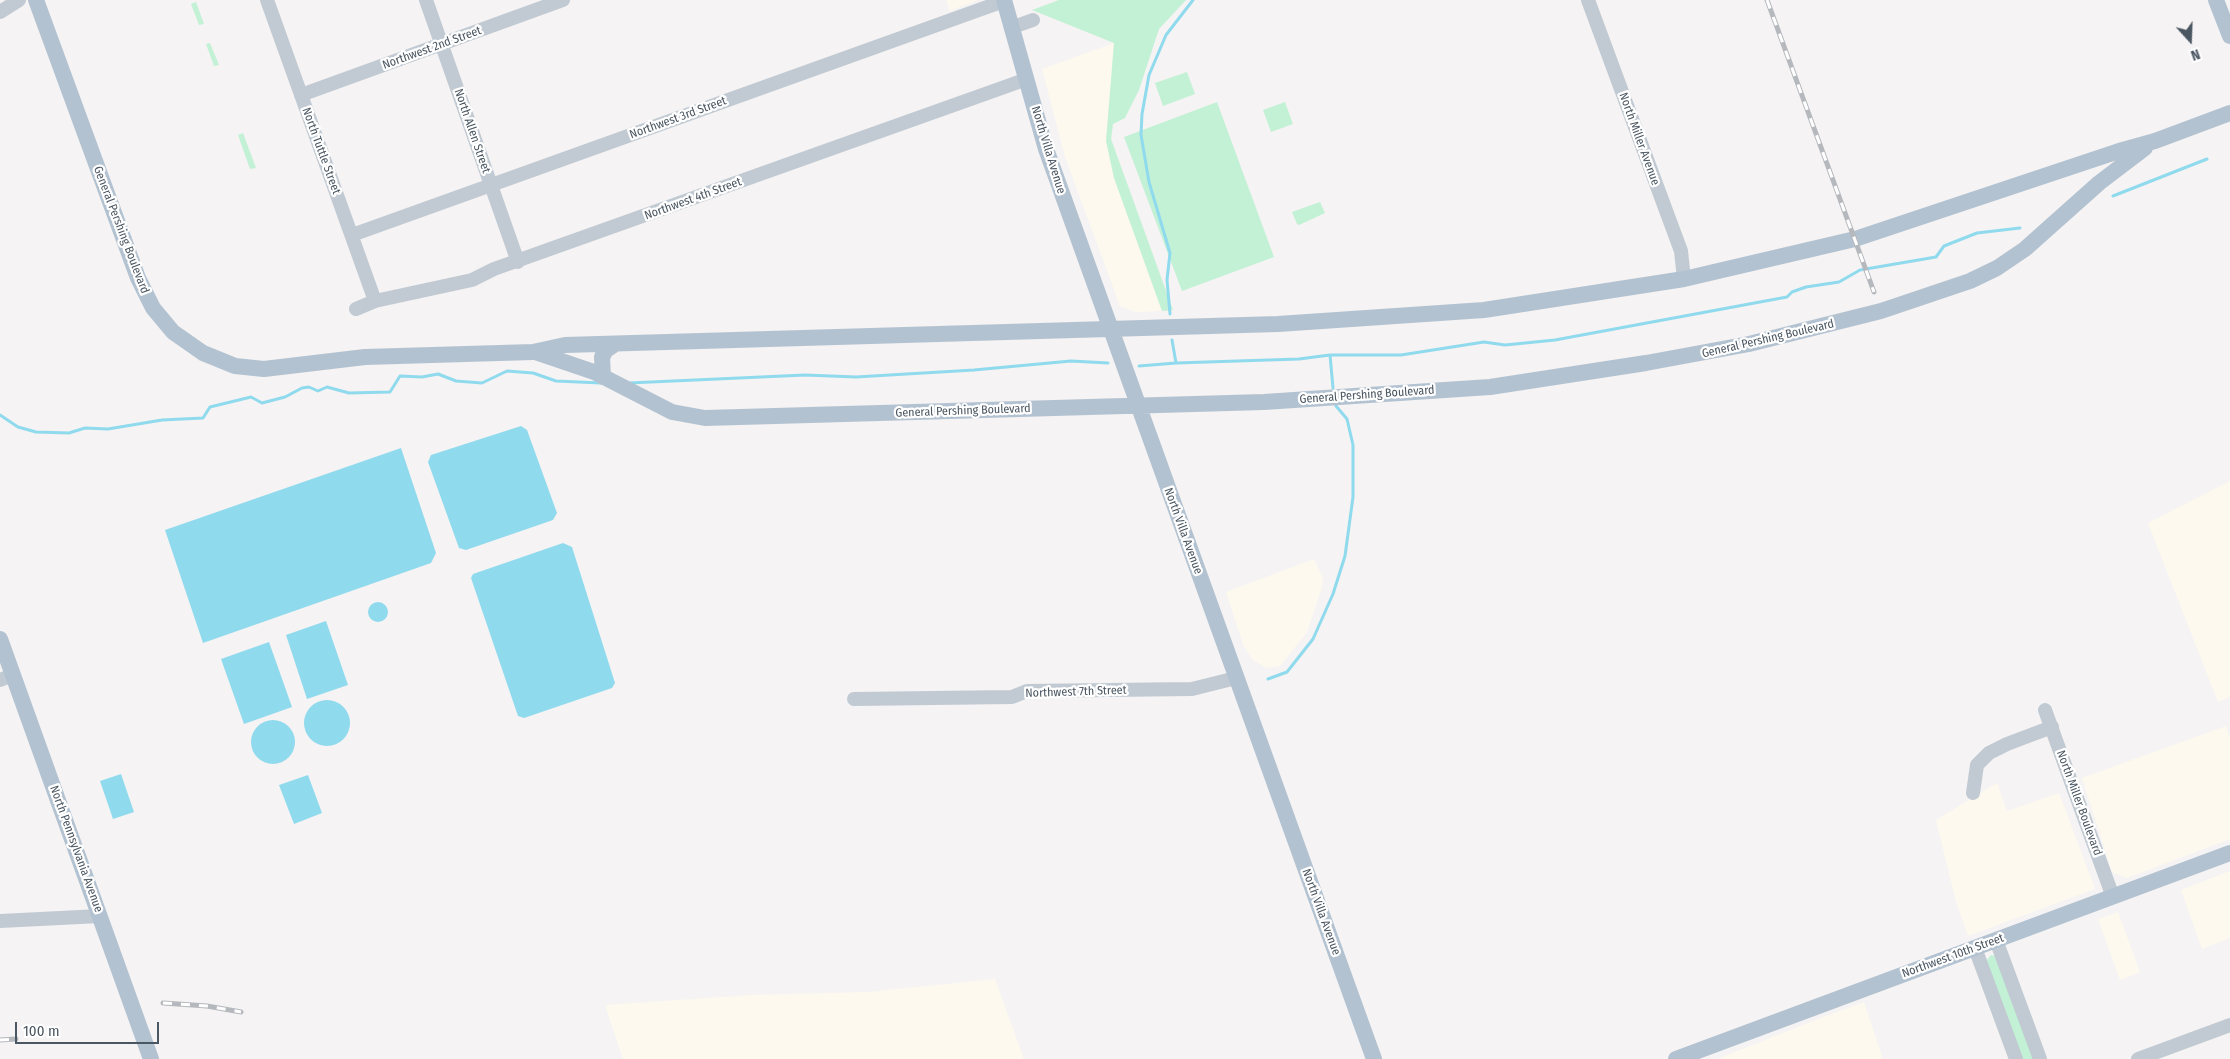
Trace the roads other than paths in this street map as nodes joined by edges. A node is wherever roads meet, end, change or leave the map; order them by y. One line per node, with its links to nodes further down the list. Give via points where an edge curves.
1 (19, 0): 9 (street)
2 (36, 0): 26 (main road, General Pershing Boulevard, via 144,293 162,320 188,344 235,366 264,369 366,357)
3 (267, 0): 15 (street, North Tuttle Street)
4 (426, 0): 13 (street, North Allen Street)
5 (563, 0): 13 (street, Northwest 2nd Street)
6 (1588, 0): 21 (street, North Miller Avenue, via 1681,252)
7 (2216, 0): 12 (main road)
8 (1004, 1): 11 (main road, North Villa Avenue); 18 (street, Northwest 3rd Street)
9 (0, 12)
10 (1033, 20): 11 (street)
11 (1013, 27): 14 (main road, North Villa Avenue)
12 (2230, 36)
13 (441, 44): 15 (street, Northwest 2nd Street); 18 (street, North Allen Street)
14 (1027, 78): 20 (street, Northwest 4th Street); 24 (main road, North Villa Avenue, via 1046,149)
15 (301, 95): 19 (street, North Tuttle Street)
16 (2230, 112): 17 (main road, General Pershing Boulevard)
17 (2155, 141): 21 (main road, General Pershing Boulevard, via 1855,239); 28 (main road, General Pershing Boulevard, via 2099,182 2025,249 1997,268 1913,302 1819,328 1699,354 1490,387 1264,402)
18 (491, 185): 19 (street, Northwest 3rd Street); 20 (street, North Allen Street)
19 (352, 235): 22 (street, North Tuttle Street)
20 (518, 262): 22 (street, Northwest 4th Street, via 472,280)
21 (1684, 279): 24 (main road, General Pershing Boulevard, via 1484,310 1278,324)
22 (375, 302): 23 (street, Northwest 4th Street)
23 (356, 308)
24 (1111, 329): 25 (main road, General Pershing Boulevard); 28 (main road, North Villa Avenue)
25 (615, 344): 26 (main road, General Pershing Boulevard, via 565,345); 27 (main road, via 602,357)
26 (533, 352): 27 (main road, General Pershing Boulevard, via 583,367)
27 (602, 377): 28 (main road, General Pershing Boulevard, via 672,412 705,418)
28 (1138, 405): 31 (main road, North Villa Avenue)
29 (0, 639): 30 (main road, North Pennsylvania Avenue)
30 (7, 678): 38 (main road, North Pennsylvania Avenue)
31 (1236, 678): 32 (street, Northwest 7th Street, via 1192,689 1027,691 1012,696); 45 (main road, North Villa Avenue)
32 (854, 699)
33 (2045, 710): 34 (street, North Miller Boulevard)
34 (2052, 727): 35 (street, via 1989,753 1977,765); 37 (street, North Miller Boulevard)
35 (1973, 793)
36 (2230, 853): 37 (main road, Northwest 10th Street)
37 (2112, 897): 40 (main road, Northwest 10th Street)
38 (100, 916): 39 (street); 44 (main road, North Pennsylvania Avenue)
39 (0, 920)
40 (1996, 940): 41 (main road, Northwest 10th Street); 47 (street)
41 (1975, 948): 43 (main road, Northwest 10th Street); 46 (street)
42 (2230, 1025): 48 (street)
43 (1680, 1058)
44 (151, 1059)
45 (1374, 1059)
46 (2016, 1059)
47 (2040, 1059)
48 (2138, 1059)

